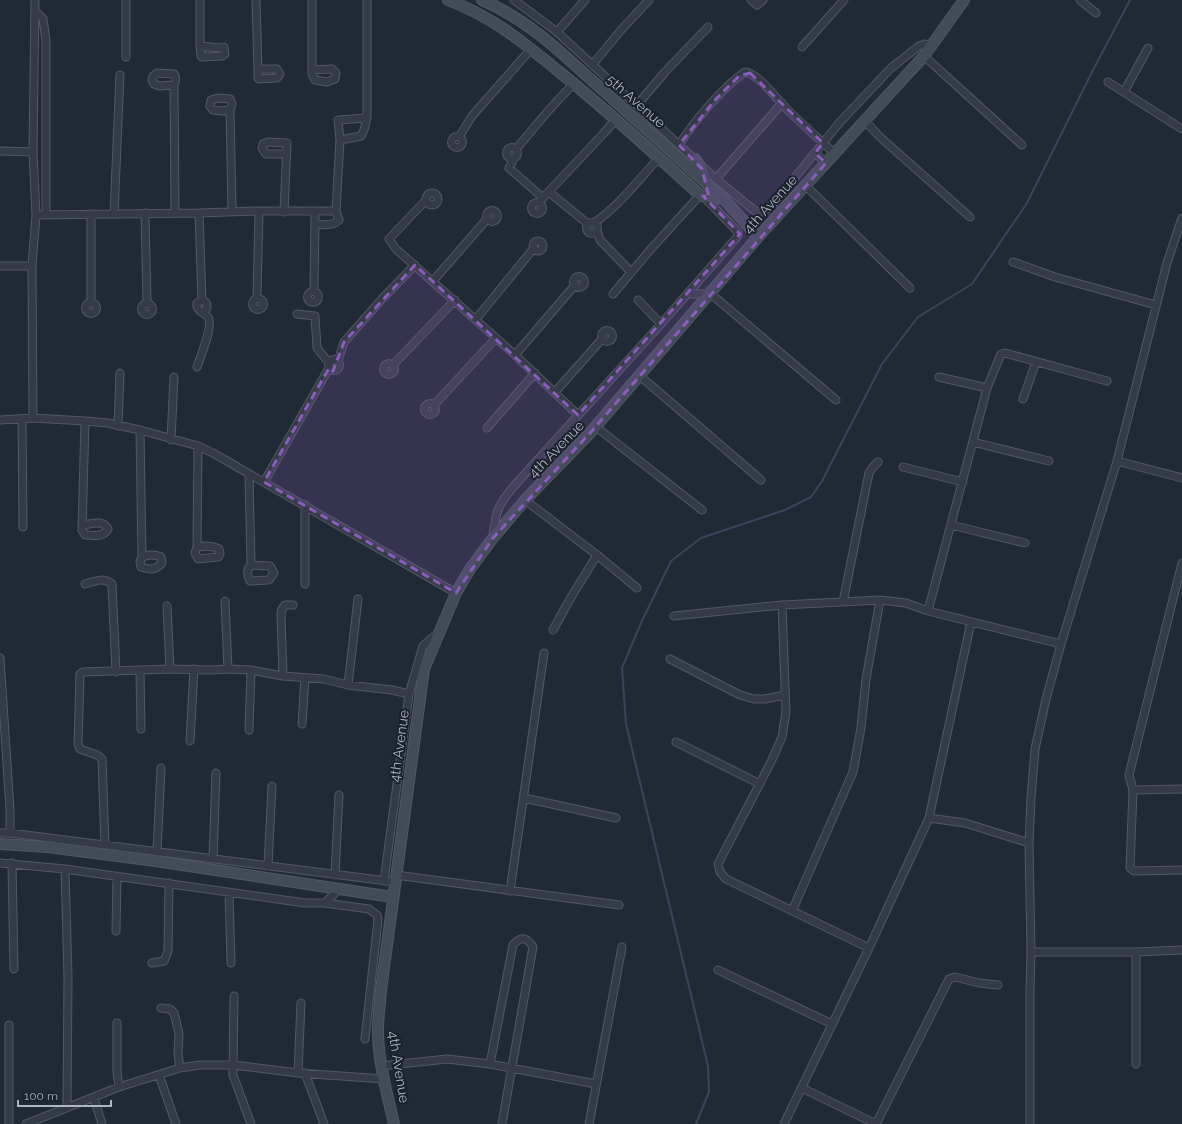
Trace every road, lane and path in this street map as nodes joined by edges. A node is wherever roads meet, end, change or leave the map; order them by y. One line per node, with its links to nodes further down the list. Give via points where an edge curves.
1 (35, 0): 17 (street)
2 (126, 0): 27 (street)
3 (200, 0): 21 (street)
4 (256, 0): 29 (street)
5 (312, 0): 30 (street)
6 (367, 0): 39 (street)
7 (448, 0): 25 (main road, via 497,23)
8 (482, 0): 58 (main road, 5th Avenue, via 505,11 541,36)
9 (515, 0): 20 (street)
10 (585, 0): 20 (street)
11 (649, 0): 28 (street)
12 (750, 0): 13 (street, via 757,5)
13 (763, 0)
14 (844, 0): 23 (street)
15 (1080, 0): 18 (street)
16 (963, 1): 22 (main road, 4th Avenue)
17 (35, 11): 49 (street); 76 (street, via 43,19 46,40)
18 (1096, 13)
19 (708, 27): 37 (street)
20 (557, 32): 28 (street)
21 (200, 46)
22 (931, 46): 26 (main road, 4th Avenue); 45 (street, via 919,46 891,68)
23 (802, 47)
24 (1148, 48): 35 (street)
25 (531, 49): 33 (main road); 43 (street, via 472,116)
26 (924, 56): 41 (main road, 4th Avenue); 47 (street)
27 (126, 57)
28 (593, 64): 37 (street)
29 (258, 69)
30 (312, 70)
31 (120, 75): 74 (street)
32 (1108, 82): 35 (street)
33 (574, 84): 40 (main road); 60 (street, via 558,98 516,149 517,156 509,168 541,200)
34 (174, 85): 71 (street)
35 (1124, 92): 42 (street)
36 (782, 103): 45 (street); 46 (street, via 773,92 750,73 745,72 715,100); 56 (street)
37 (637, 105): 46 (street)
38 (230, 110): 65 (street)
39 (367, 118): 44 (street, via 361,136); 44 (street, via 338,120)
40 (616, 119): 53 (main road); 60 (street)
41 (864, 120): 51 (main road, 4th Avenue); 77 (street)
42 (1182, 129)
43 (460, 137)
44 (340, 140): 68 (street)
45 (823, 142): 50 (street); 51 (street)
46 (679, 144): 54 (street)
47 (1022, 145)
48 (0, 151): 49 (street)
49 (33, 152): 75 (street)
50 (815, 153): 55 (street); 57 (street)
51 (834, 153): 55 (main road, 4th Avenue)
52 (286, 154): 69 (street)
53 (659, 158): 61 (main road); 81 (street, via 617,204)
54 (695, 159): 56 (street); 58 (main road, via 702,169)
55 (826, 163): 59 (main road, 4th Avenue)
56 (716, 179): 57 (street, via 755,211 761,212 774,203)
57 (792, 181): 62 (street)
58 (706, 184): 63 (main road, 5th Avenue)
59 (806, 186): 62 (main road, 4th Avenue); 91 (street)
60 (549, 192): 81 (street)
61 (702, 195): 63 (main road); 88 (street); 94 (street, via 738,232 738,236)
62 (795, 198): 82 (main road, 4th Avenue)
63 (724, 199): 82 (main road, 5th Avenue)
64 (426, 200): 85 (street, via 389,239 396,249)
65 (232, 211): 66 (street); 72 (street)
66 (259, 211): 69 (street); 96 (street)
67 (312, 211): 68 (street); 69 (street); 80 (street)
68 (336, 211): 80 (street, via 339,220 336,223)
69 (284, 212)
70 (145, 213): 71 (street); 74 (street); 100 (street)
71 (175, 213): 72 (street)
72 (199, 213): 111 (street, via 202,300 207,305 203,313 209,320 208,336)
73 (91, 214): 74 (street); 76 (street); 99 (street)
74 (114, 214)
75 (36, 215): 76 (street); 87 (street)
76 (46, 215)
77 (970, 217)
78 (1182, 218): 101 (street)
79 (487, 219): 89 (street)
80 (315, 223): 92 (street)
81 (591, 224): 88 (street, via 597,228 600,240)
82 (758, 237): 95 (main road, 4th Avenue)
83 (534, 248): 103 (street)
84 (1013, 262): 101 (street, via 1055,277)
85 (415, 265): 89 (street); 110 (street, via 344,342 338,368 332,370)
86 (0, 266): 87 (street)
87 (32, 266): 124 (street)
88 (631, 272): 93 (street)
89 (433, 281): 97 (street)
90 (575, 285): 107 (street)
91 (910, 288)
92 (314, 291)
93 (613, 294)
94 (687, 294): 95 (street); 104 (street)
95 (711, 294): 114 (main road, 4th Avenue); 121 (street)
96 (258, 298)
97 (455, 300): 103 (street); 109 (street)
98 (638, 300): 104 (street)
99 (91, 303)
100 (147, 303)
101 (1156, 305): 136 (street)
102 (297, 314): 110 (street, via 315,316 317,348)
103 (476, 319): 105 (street)
104 (661, 324): 123 (street)
105 (496, 338): 107 (street); 122 (street)
106 (602, 339): 119 (street)
107 (515, 355): 113 (street)
108 (1036, 362): 117 (street); 118 (street, via 1001,354); 120 (street)
109 (393, 365)
110 (329, 366): 142 (street)
111 (197, 367)
112 (120, 372): 128 (street)
113 (535, 373): 119 (street); 130 (street)
114 (640, 376): 129 (main road, 4th Avenue); 141 (street)
115 (939, 376): 118 (street)
116 (174, 378): 132 (street)
117 (1106, 381)
118 (988, 388): 133 (street)
119 (555, 392): 123 (street)
120 (1023, 399)
121 (836, 400)
122 (434, 406)
123 (578, 415): 150 (street, via 504,498 497,512)
124 (33, 418): 125 (street); 127 (street)
125 (22, 419): 126 (street); 149 (street)
126 (0, 420)
127 (85, 421): 128 (street); 147 (street)
128 (118, 426): 131 (street)
129 (596, 427): 144 (main road, 4th Avenue); 146 (street, 4th Avenue)
130 (487, 428)
131 (140, 430): 132 (street); 154 (street)
132 (171, 440): 134 (street)
133 (973, 442): 135 (street); 143 (street)
134 (198, 446): 139 (street, via 214,452); 152 (street)
135 (1049, 461)
136 (1117, 461): 140 (street); 174 (street)
137 (878, 462): 165 (street, via 869,473)
138 (903, 467): 143 (street)
139 (249, 474): 142 (street); 156 (street)
140 (1182, 478)
141 (761, 480)
142 (264, 482): 145 (street)
143 (962, 482): 148 (street)
144 (525, 500): 150 (main road, 4th Avenue); 153 (street)
145 (305, 506): 158 (street); 161 (street)
146 (702, 510)
147 (83, 525)
148 (951, 525): 151 (street); 169 (street)
149 (23, 528)
150 (493, 538): 161 (main road, 4th Avenue)
151 (1025, 543)
152 (197, 547)
153 (597, 555): 160 (street); 172 (street)
154 (142, 557)
155 (1182, 563): 159 (street)
156 (251, 564)
157 (85, 584): 183 (street, via 100,579 108,580 112,584)
158 (305, 584)
159 (1180, 584): 199 (street, via 1129,775)
160 (637, 588)
161 (456, 594): 173 (main road, 4th Avenue)
162 (358, 599): 186 (street)
163 (880, 600): 165 (street); 169 (street, via 901,602); 227 (street, via 853,772)
164 (225, 601): 180 (street)
165 (844, 602): 167 (street)
166 (294, 605): 184 (street, via 285,606 281,614)
167 (782, 605): 170 (street); 188 (street)
168 (167, 606): 178 (street)
169 (928, 611): 171 (street)
170 (674, 616)
171 (971, 622): 174 (street); 203 (street)
172 (553, 630)
173 (440, 632): 187 (street, via 423,646); 218 (main road, 4th Avenue, via 424,669)
174 (1061, 644): 206 (street, via 1035,749)
175 (544, 653): 201 (street)
176 (0, 658): 204 (street)
177 (670, 659): 188 (street, via 740,695 766,699)
178 (170, 669): 179 (street); 182 (street)
179 (194, 669): 180 (street); 192 (street)
180 (228, 669): 181 (street)
181 (251, 670): 184 (street); 191 (street)
182 (140, 671): 183 (street); 190 (street)
183 (116, 672): 208 (street, via 80,674 78,744 80,749 102,759)
184 (283, 676): 185 (street)
185 (305, 678): 186 (street, via 324,679); 189 (street)
186 (348, 685): 187 (street)
187 (409, 694): 219 (street)
188 (785, 695): 196 (street, via 786,712 782,737)
189 (302, 724)
190 (141, 729)
191 (249, 730)
192 (190, 741)
193 (676, 742): 196 (street)
194 (161, 768): 209 (street)
195 (216, 773): 210 (street)
196 (760, 784): 227 (street, via 718,864 720,872 726,879)
197 (272, 786): 213 (street)
198 (1182, 789): 199 (street)
199 (1133, 790): 215 (street, via 1130,868 1134,871)
200 (340, 795): 216 (street)
201 (524, 798): 202 (street); 222 (street)
202 (616, 818)
203 (929, 818): 206 (street, via 965,823); 230 (street)
204 (10, 832): 205 (street); 208 (street)
205 (0, 833)
206 (1029, 842): 232 (street)
207 (0, 844): 221 (main road, via 48,847 209,868)
208 (105, 845): 209 (street)
209 (157, 852): 210 (street)
210 (213, 859): 213 (street)
211 (0, 863): 212 (street)
212 (12, 863): 214 (street); 236 (street)
213 (268, 866): 216 (street)
214 (65, 869): 217 (street); 259 (street, via 68,977)
215 (1182, 870)
216 (335, 875): 219 (street)
217 (117, 876): 220 (street); 228 (street)
218 (395, 878): 219 (street); 222 (street); 224 (main road, 4th Avenue)
219 (384, 881)
220 (169, 883): 223 (street); 234 (street, via 168,951 164,961)
221 (339, 889): 224 (main road); 225 (street)
222 (510, 891): 226 (street)
223 (229, 892): 225 (street); 235 (street)
224 (392, 898): 249 (main road, 4th Avenue, via 378,1029)
225 (325, 903): 245 (street, via 369,909 377,915 378,927)
226 (619, 905)
227 (792, 911): 230 (street)
228 (116, 931)
229 (622, 948): 255 (street)
230 (869, 948): 243 (street)
231 (1182, 950): 233 (street)
232 (1031, 952): 233 (street); 271 (street)
233 (1136, 952): 247 (street)
234 (152, 963)
235 (231, 963)
236 (14, 969)
237 (718, 970): 243 (street)
238 (998, 985): 270 (street, via 955,977 949,979)
239 (234, 996): 248 (street)
240 (300, 1003): 252 (street)
241 (161, 1008): 250 (street, via 174,1013 179,1033)
242 (117, 1023): 256 (street)
243 (832, 1024): 257 (street)
244 (9, 1025): 261 (street)
245 (365, 1040)
246 (490, 1064): 249 (street, via 447,1059); 251 (street); 251 (street, via 513,945 523,938 533,947)
247 (1136, 1064)
248 (234, 1065): 250 (street); 252 (street); 264 (street, via 233,1075)
249 (381, 1066): 254 (main road, 4th Avenue)
250 (180, 1068): 253 (street)
251 (511, 1068): 255 (street); 267 (street)
252 (302, 1073): 254 (street); 265 (street)
253 (159, 1075): 256 (street); 263 (street)
254 (384, 1079): 266 (main road, 4th Avenue)
255 (596, 1084): 268 (street)
256 (119, 1088): 258 (street)
257 (802, 1088): 269 (street); 270 (street)
258 (94, 1098): 259 (street); 262 (street)
259 (67, 1108): 260 (street)
260 (30, 1123)
261 (9, 1124)
262 (102, 1124)
263 (176, 1124)
264 (251, 1124)
265 (324, 1124)
266 (394, 1124)
267 (502, 1124)
268 (589, 1124)
269 (784, 1124)
270 (876, 1124)
271 (1030, 1124)

